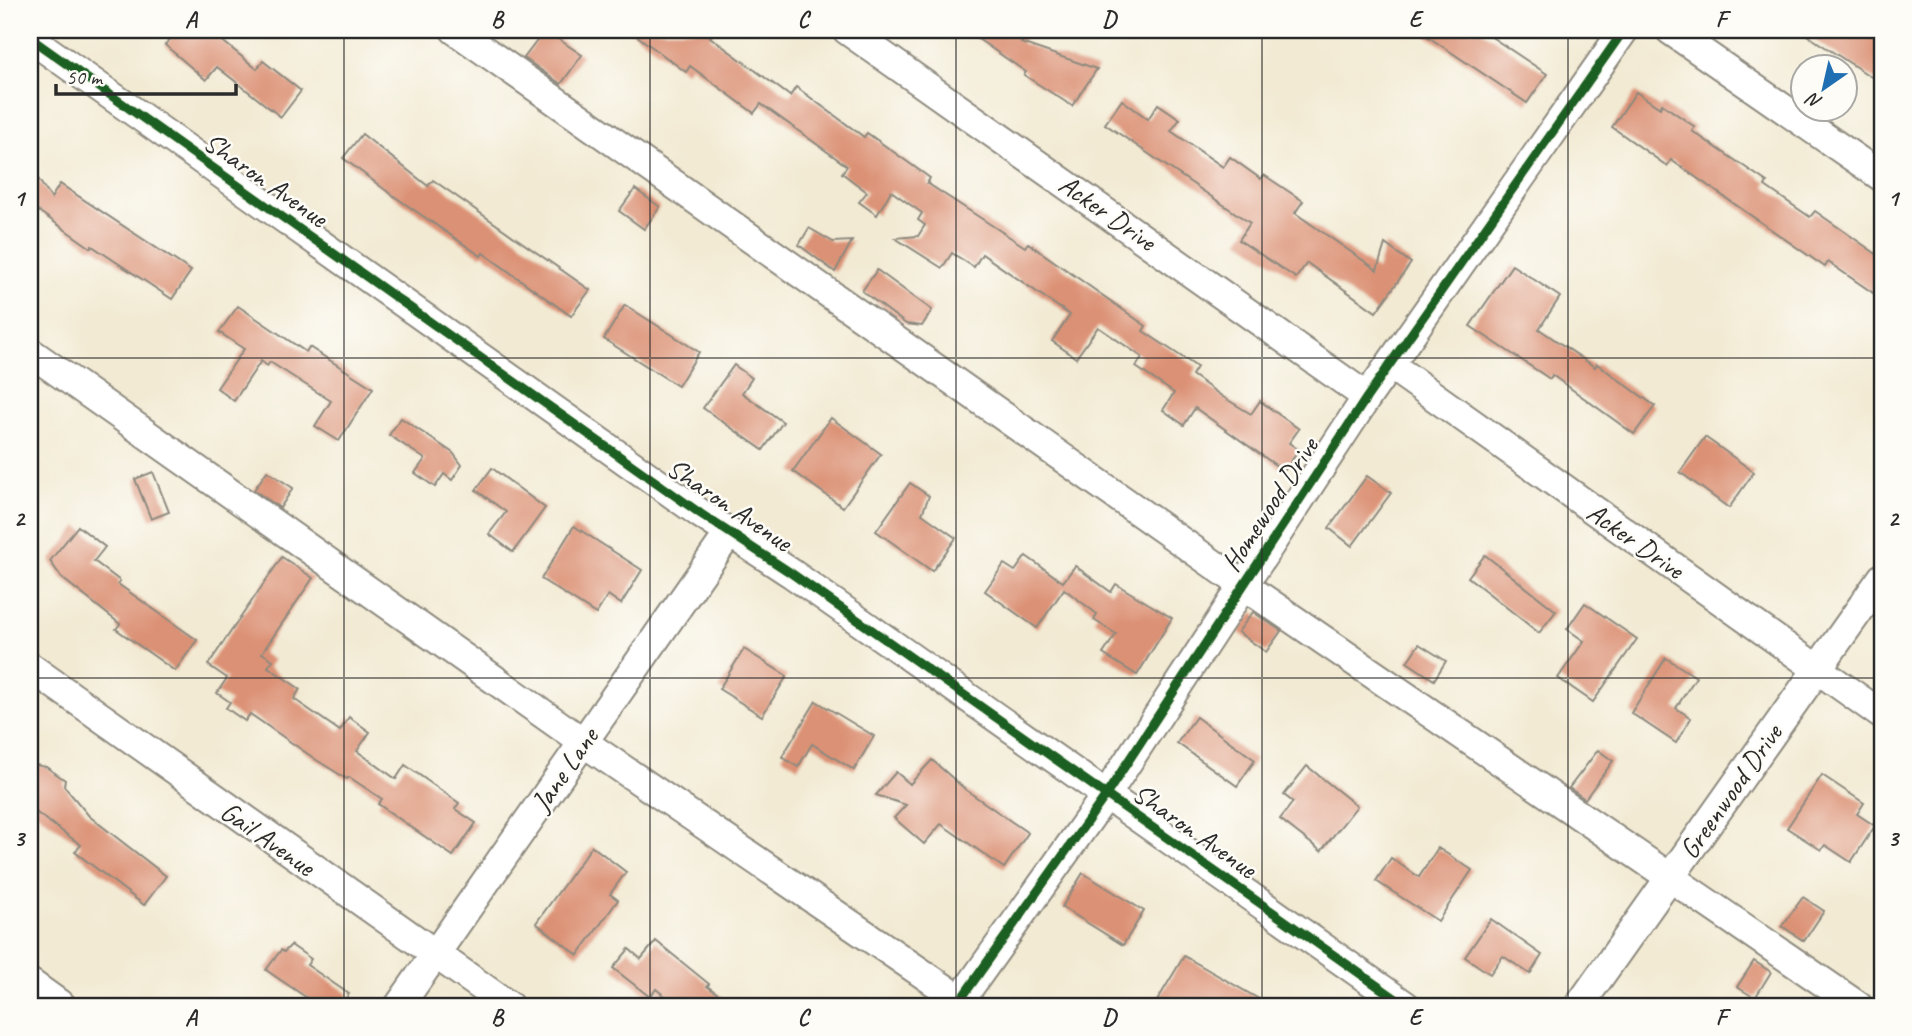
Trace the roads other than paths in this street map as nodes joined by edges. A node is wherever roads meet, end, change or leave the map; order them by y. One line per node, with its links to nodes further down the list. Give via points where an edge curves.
1 (455, 30): 12 (street)
2 (847, 30): 9 (street, Acker Drive)
3 (1623, 30): 8 (street, Homewood Drive)
4 (1670, 30): 6 (street)
5 (30, 38): 10 (street, Sharon Avenue)
6 (1882, 177)
7 (30, 352): 16 (street)
8 (1390, 365): 9 (street, Homewood Drive); 14 (street, Acker Drive)
9 (1367, 397): 12 (street, Homewood Drive)
10 (730, 532): 16 (street, Jane Lane); 17 (street, Sharon Avenue)
11 (1882, 578): 14 (street, Greenwood Drive)
12 (1244, 585): 17 (street, Homewood Drive); 18 (street)
13 (30, 667): 19 (street, Gail Avenue)
14 (1816, 668): 15 (street, Acker Drive); 18 (street, Greenwood Drive)
15 (1882, 715)
16 (583, 742): 19 (street, Jane Lane); 21 (street)
17 (1106, 795): 21 (street, Homewood Drive); 25 (street, Sharon Avenue)
18 (1670, 876): 26 (street, Greenwood Drive); 27 (street)
19 (434, 956): 23 (street, Jane Lane); 24 (street, Gail Avenue)
20 (30, 983): 22 (street)
21 (962, 1004)
22 (61, 1006)
23 (399, 1006)
24 (509, 1006)
25 (1406, 1006)
26 (1579, 1006)
27 (1858, 1006)

